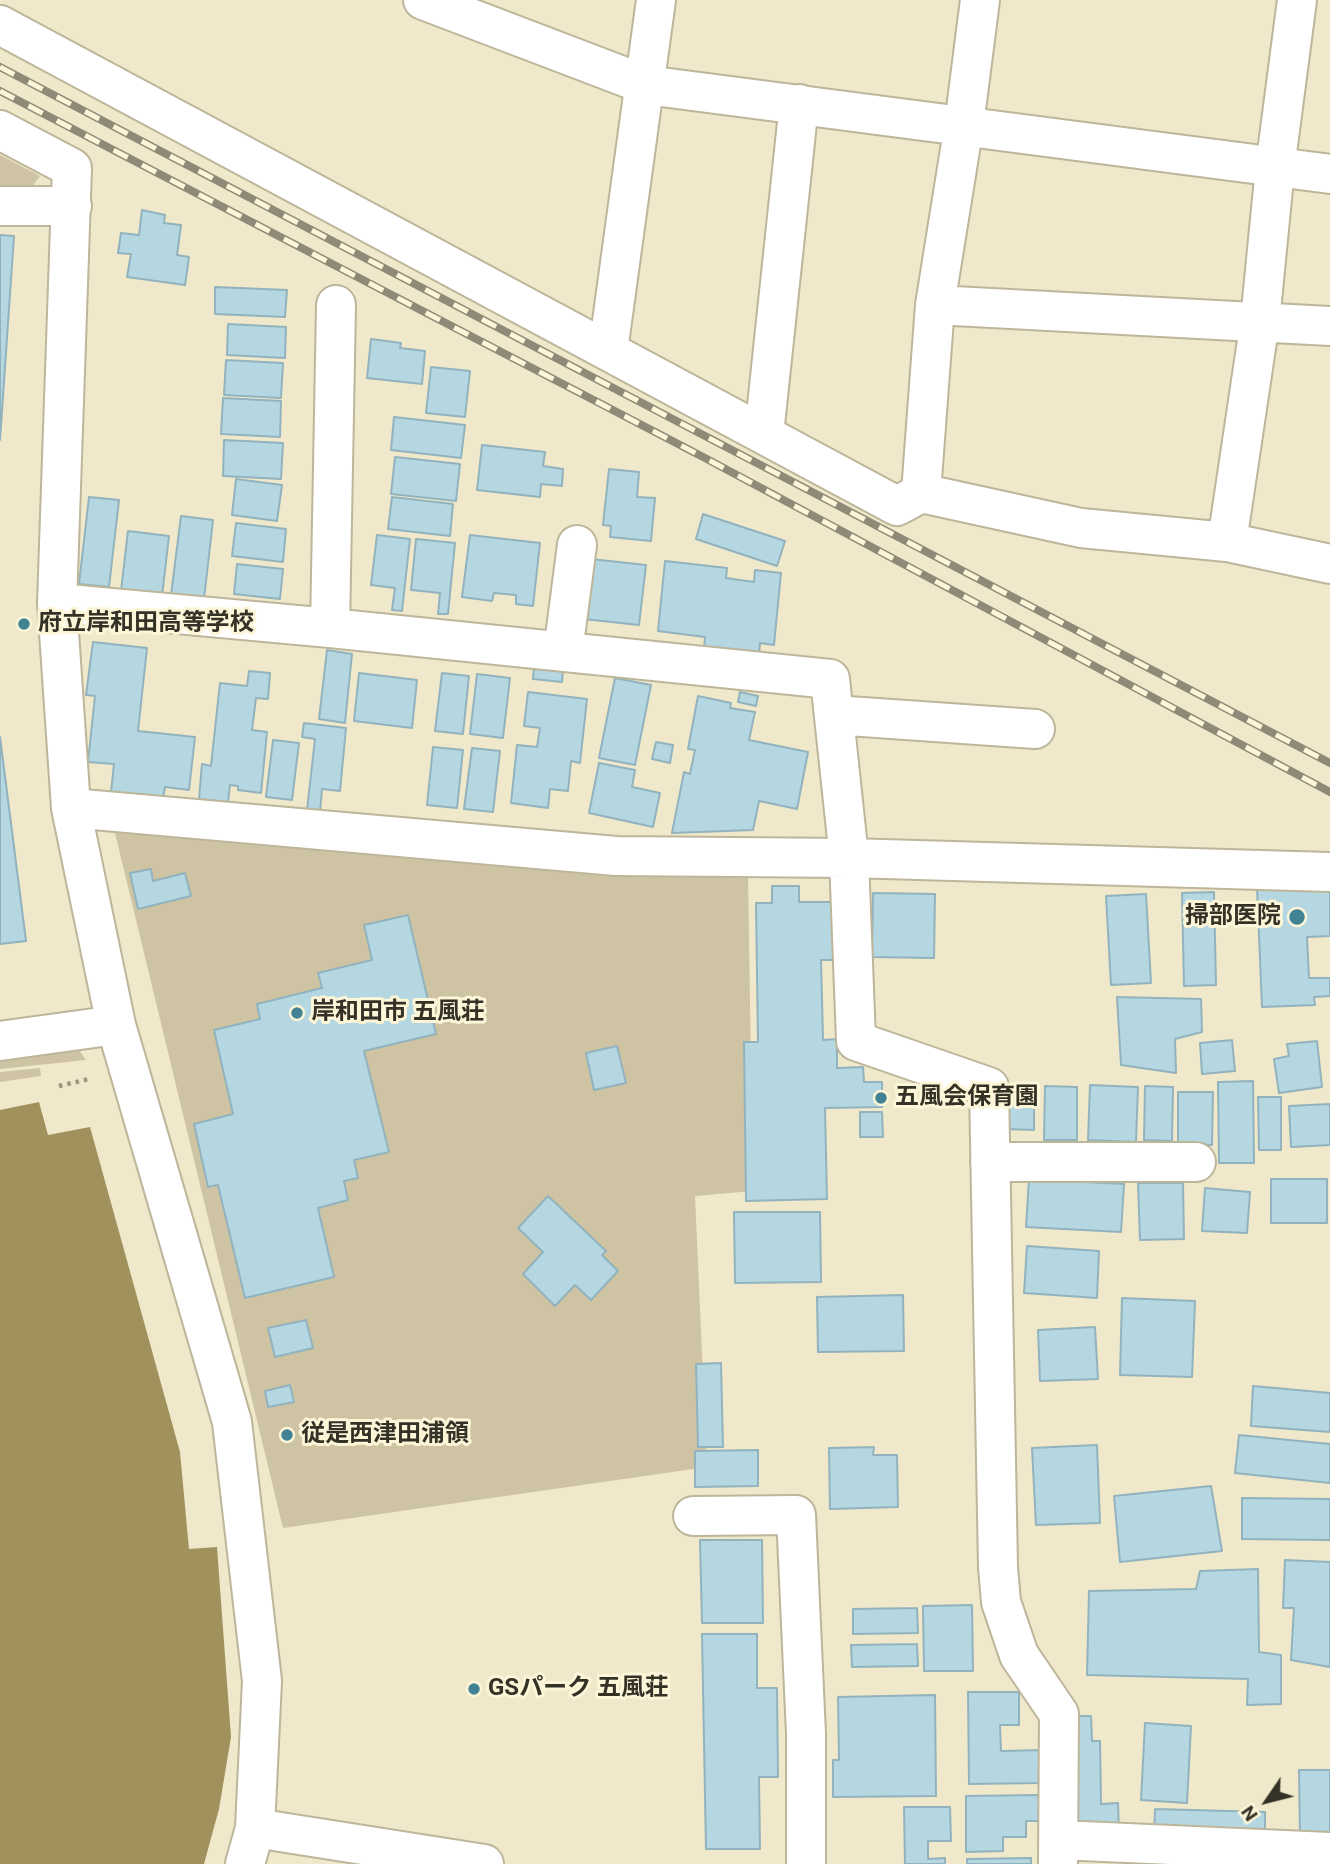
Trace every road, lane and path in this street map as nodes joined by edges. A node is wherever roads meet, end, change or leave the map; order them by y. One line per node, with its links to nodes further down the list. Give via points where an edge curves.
1 (423, 0): 6 (street)
2 (656, 0): 6 (street)
3 (980, 0): 8 (street)
4 (1297, 0): 10 (street)
5 (0, 25): 18 (street)
6 (646, 85): 7 (street); 18 (street)
7 (799, 104): 8 (street); 19 (street)
8 (964, 125): 10 (street); 14 (street)
9 (0, 130): 13 (street, via 72,168)
10 (1275, 168): 11 (street); 16 (street)
11 (1330, 174)
12 (0, 206): 13 (street)
13 (72, 206): 24 (street)
14 (935, 304): 16 (street); 20 (street)
15 (336, 305): 25 (street)
16 (1260, 321): 17 (street); 21 (street)
17 (1330, 326)
18 (608, 351): 19 (street)
19 (764, 435): 20 (street, via 897,506)
20 (921, 494): 21 (street, via 1081,527)
21 (1227, 542): 23 (street)
22 (577, 545): 26 (street)
23 (1330, 564)
24 (57, 603): 25 (street); 29 (street)
25 (330, 628): 26 (street)
26 (563, 652): 27 (street, via 830,679)
27 (834, 715): 28 (street); 30 (street)
28 (1035, 729)
29 (71, 808): 30 (street, via 616,856); 32 (street)
30 (849, 858): 31 (street); 34 (street, via 856,1041 989,1087)
31 (1330, 872)
32 (116, 1025): 33 (street); 37 (street, via 232,1422 262,1681)
33 (0, 1041)
34 (990, 1162): 35 (street); 38 (street, via 1001,1602 1019,1655 1059,1714)
35 (1196, 1162)
36 (693, 1516): 41 (street, via 796,1515 807,1734)
37 (250, 1846): 40 (street)
38 (1058, 1852): 39 (street)
39 (1330, 1852)
40 (484, 1864)
41 (806, 1864)

